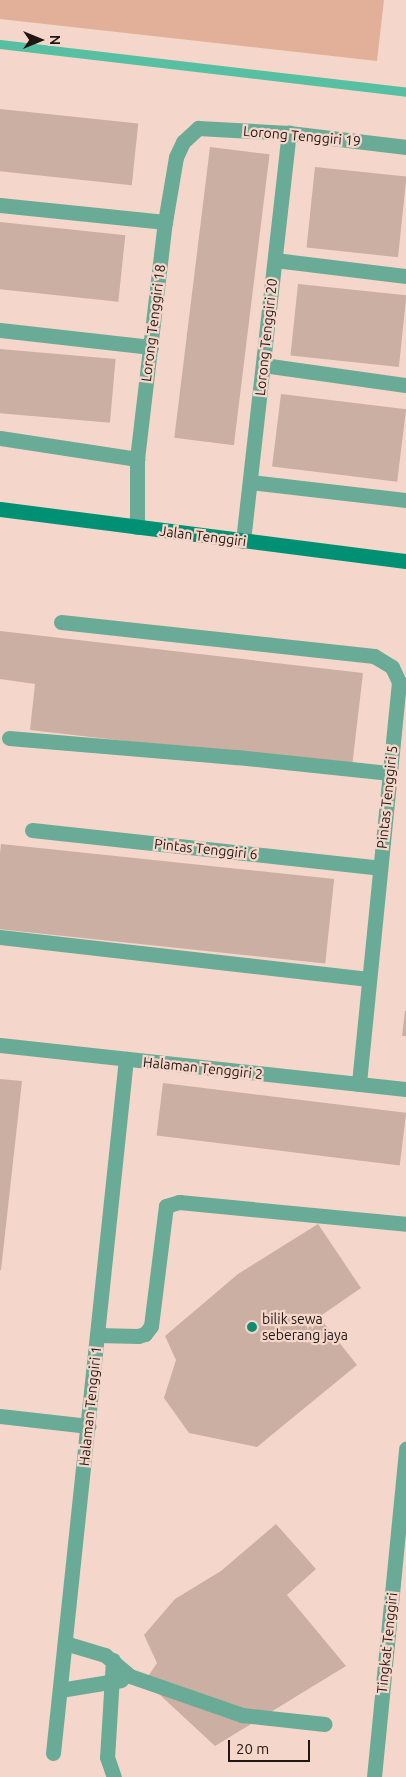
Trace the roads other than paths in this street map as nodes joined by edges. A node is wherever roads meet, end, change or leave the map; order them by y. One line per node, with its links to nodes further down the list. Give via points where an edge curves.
1 (198, 128): 2 (street, Lorong Tenggiri 19); 5 (street, Lorong Tenggiri 18, via 183,142 176,157)
2 (289, 132): 3 (street, Lorong Tenggiri 19); 6 (street, Lorong Tenggiri 20)
3 (406, 147)
4 (0, 205): 5 (street)
5 (165, 222): 9 (street, Lorong Tenggiri 18)
6 (275, 260): 7 (street); 10 (street, Lorong Tenggiri 20)
7 (406, 276)
8 (0, 330): 9 (street)
9 (150, 347): 13 (street, Lorong Tenggiri 18)
10 (263, 365): 11 (street); 14 (street, Lorong Tenggiri 20)
11 (406, 385)
12 (0, 438): 13 (street)
13 (137, 459): 17 (street, Lorong Tenggiri 18)
14 (250, 482): 15 (street); 18 (street, Lorong Tenggiri 20)
15 (406, 500)
16 (0, 509): 17 (street, Jalan Tenggiri)
17 (137, 527): 18 (street, Jalan Tenggiri)
18 (243, 541): 19 (street, Jalan Tenggiri)
19 (406, 561)
20 (61, 622): 22 (street, Pintas Tenggiri 5, via 374,656 392,667 399,682)
21 (9, 738): 22 (street)
22 (390, 773): 24 (street, Pintas Tenggiri 5)
23 (32, 830): 24 (street, Pintas Tenggiri 6)
24 (380, 868): 26 (street, Pintas Tenggiri 5)
25 (0, 937): 26 (street)
26 (369, 979): 29 (street, Pintas Tenggiri 5)
27 (0, 1045): 28 (street, Halaman Tenggiri 2)
28 (126, 1059): 29 (street, Halaman Tenggiri 2); 32 (street, Halaman Tenggiri 1)
29 (358, 1084): 30 (street, Halaman Tenggiri 2)
30 (406, 1090)
31 (406, 1224): 32 (street, via 179,1202 166,1206 151,1326 145,1334 138,1336)
32 (97, 1335): 34 (street, Halaman Tenggiri 1)
33 (0, 1416): 34 (street)
34 (88, 1426): 36 (street, Halaman Tenggiri 1)
35 (406, 1450): 44 (street, Tingkat Tenggiri)
36 (65, 1643): 37 (street); 40 (street, Halaman Tenggiri 1)
37 (113, 1660): 38 (street); 39 (street)
38 (130, 1676): 39 (street); 41 (street, via 242,1715)
39 (112, 1684): 40 (street); 43 (street, via 107,1757)
40 (60, 1690): 42 (street, Halaman Tenggiri 1)
41 (325, 1724)
42 (53, 1753)
43 (114, 1777)
44 (374, 1777)

